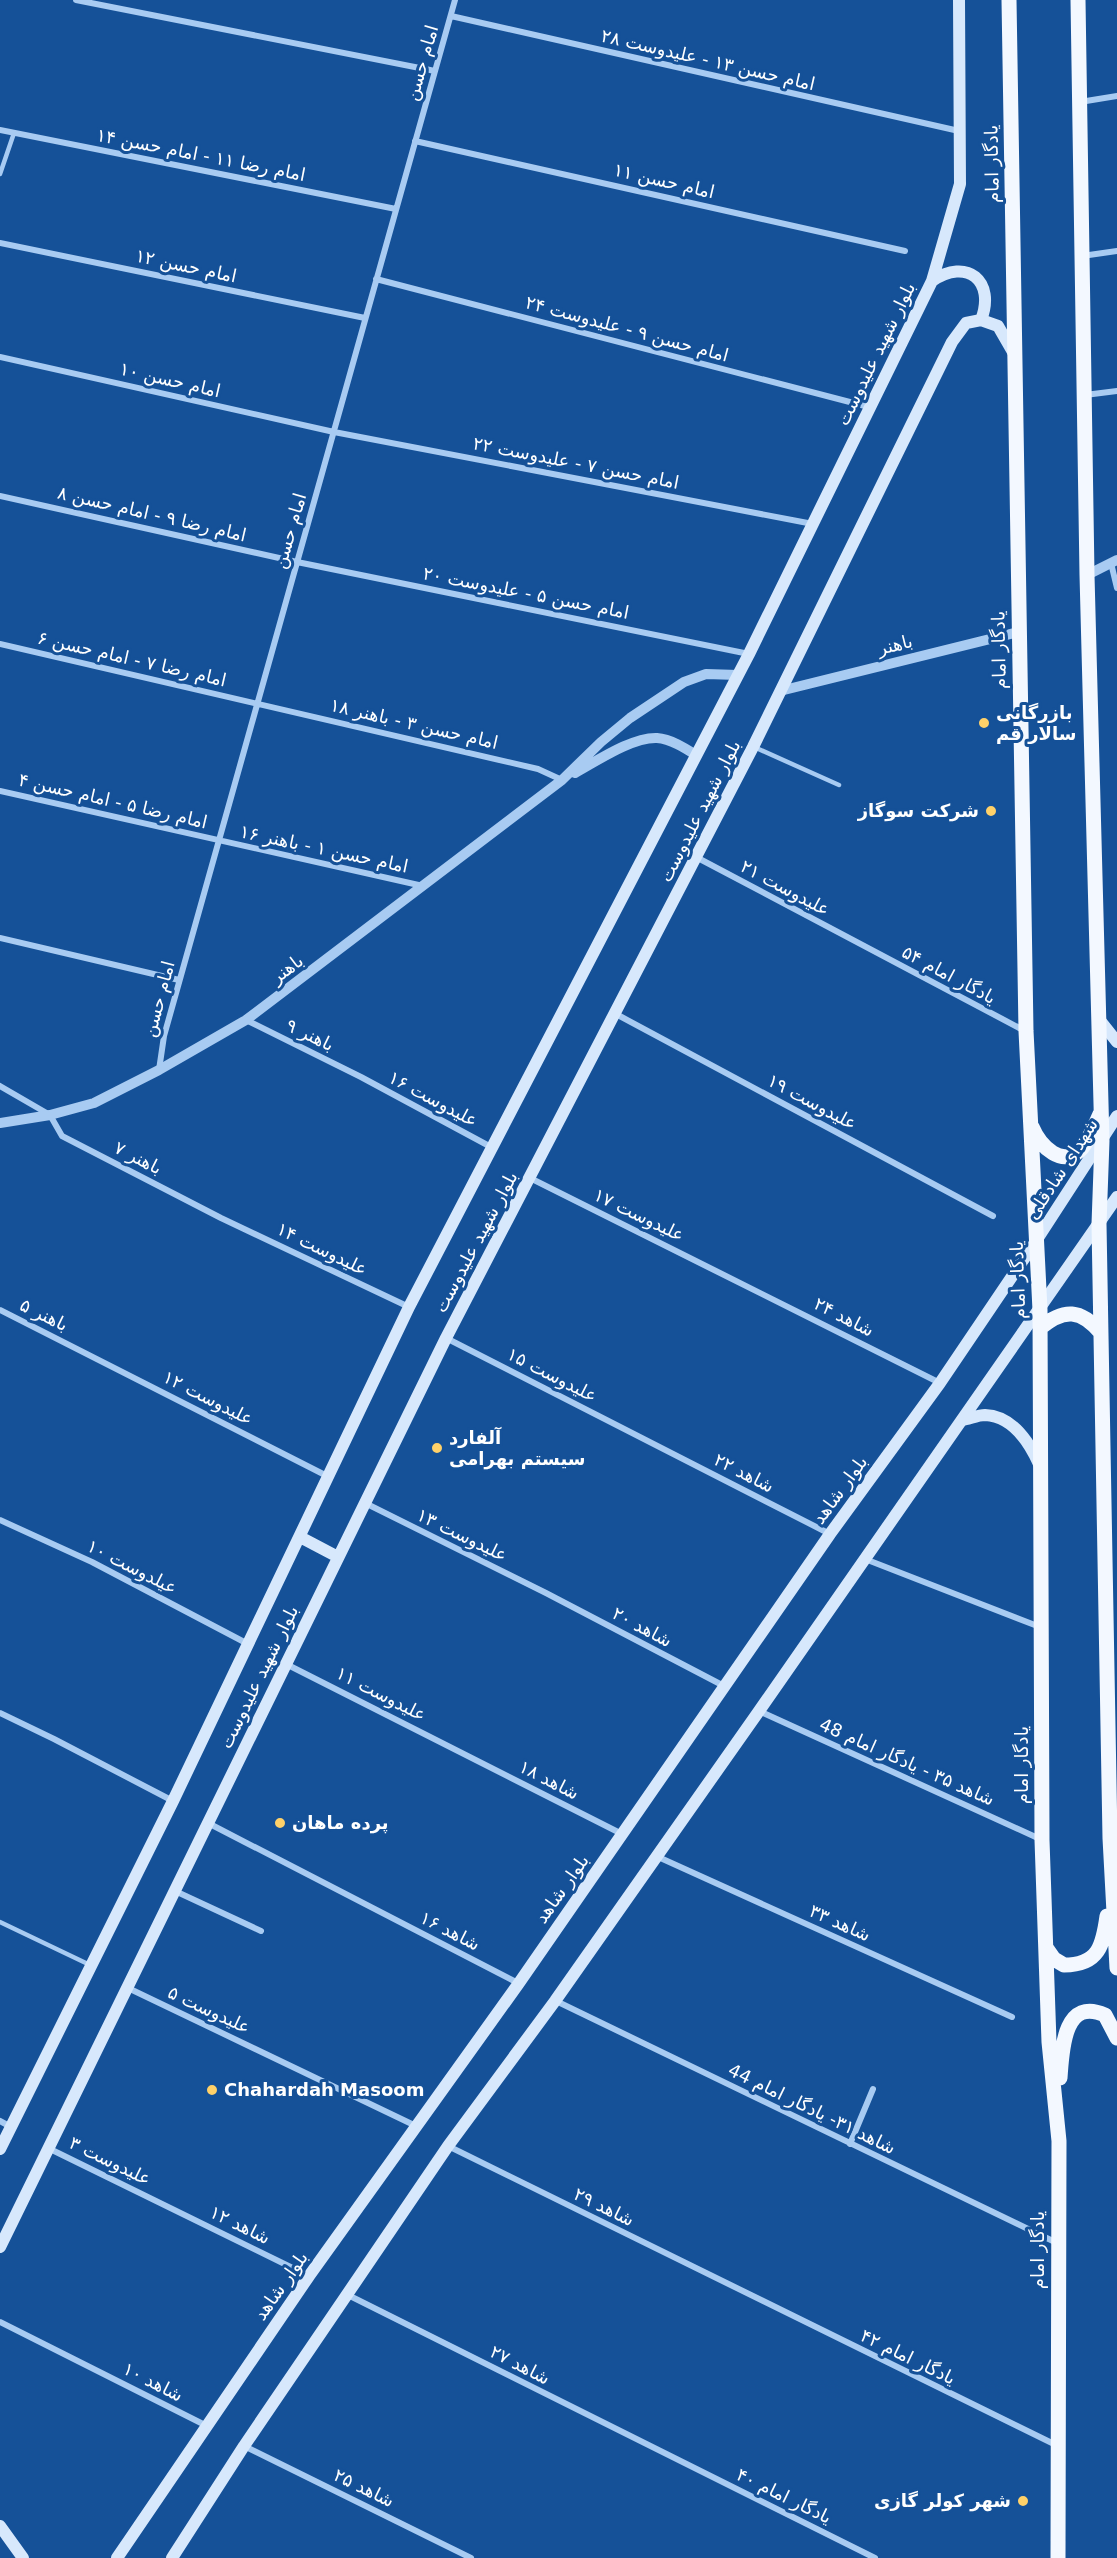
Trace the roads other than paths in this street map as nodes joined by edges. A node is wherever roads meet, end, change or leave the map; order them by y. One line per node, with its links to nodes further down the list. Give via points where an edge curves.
1 (76, 0): 7 (street)
2 (455, 0): 6 (street, امام حسن)
3 (959, 0): 11 (main road, بلوار شهید علیدوست)
4 (1009, 0): 25 (main road, یادگار امام)
5 (1078, 0): 9 (main road)
6 (451, 16): 7 (street, امام حسن); 11 (street, امام حسن ۱۳ - علیدوست ۲۸)
7 (435, 71): 13 (street, امام حسن)
8 (1117, 96): 9 (street)
9 (1080, 102): 19 (main road)
10 (0, 130): 12 (street, امام رضا ۱۱ - امام حسن ۱۴)
11 (959, 131): 21 (main road, بلوار شهید علیدوست, via 960,184)
12 (14, 133): 14 (lane); 15 (street, امام رضا ۱۱ - امام حسن ۱۴)
13 (415, 141): 15 (street, امام حسن); 17 (street, امام حسن ۱۱)
14 (0, 174)
15 (396, 209): 20 (street, امام حسن)
16 (0, 243): 22 (street, امام حسن ۱۲)
17 (905, 251)
18 (1117, 251): 19 (street)
19 (1082, 256): 27 (main road)
20 (376, 279): 22 (street, امام حسن); 28 (street, امام حسن ۹ - علیدوست ۲۴)
21 (932, 281): 23 (main road, via 945,272 961,270 976,277 985,289 987,305); 28 (main road, بلوار شهید علیدوست)
22 (365, 318): 29 (street, امام حسن)
23 (981, 320): 25 (main road, via 998,326); 40 (main road, بلوار شهید علیدوست, via 966,324 952,342)
24 (0, 357): 29 (street, امام حسن ۱۰)
25 (1015, 357): 36 (main road, یادگار امام)
26 (1117, 391): 27 (street)
27 (1084, 395): 34 (main road)
28 (870, 407): 31 (main road, بلوار شهید علیدوست)
29 (334, 432): 31 (street, امام حسن ۷ - علیدوست ۲۲); 33 (street, امام حسن)
30 (0, 496): 33 (street, امام رضا ۹ - امام حسن ۸)
31 (813, 524): 38 (main road, بلوار شهید علیدوست)
32 (1114, 561): 34 (street); 35 (street)
33 (297, 562): 38 (street, امام حسن ۵ - علیدوست ۲۰); 41 (street, امام حسن)
34 (1087, 575): 54 (main road)
35 (1117, 588)
36 (1018, 632): 40 (street, باهنر); 56 (main road, یادگار امام)
37 (0, 644): 41 (street, امام رضا ۷ - امام حسن ۶)
38 (749, 654): 39 (main road, بلوار شهید علیدوست)
39 (738, 675): 43 (main road, بلوار شهید علیدوست); 44 (street, باهنر, via 706,674 684,682 608,736)
40 (780, 691): 42 (main road, بلوار شهید علیدوست)
41 (257, 704): 44 (street, امام حسن ۳ - باهنر ۱۸, via 538,768); 47 (street, امام حسن)
42 (753, 747): 45 (lane); 48 (main road, بلوار شهید علیدوست)
43 (696, 755): 44 (street, باهنر, via 657,738 640,741); 67 (main road, بلوار شهید علیدوست)
44 (562, 780): 49 (street, باهنر)
45 (839, 785)
46 (0, 791): 47 (street, امام رضا ۵ - امام حسن ۴)
47 (218, 841): 49 (street, امام حسن ۱ - باهنر ۱۶); 52 (street, امام حسن)
48 (696, 857): 51 (street, علیدوست ۲۱); 53 (main road, بلوار شهید علیدوست)
49 (423, 886): 55 (street, باهنر)
50 (0, 938): 52 (street)
51 (859, 945): 56 (street, یادگار امام ۵۴)
52 (179, 980): 58 (street, امام حسن)
53 (616, 1014): 68 (main road, بلوار شهید علیدوست); 70 (street, علیدوست ۱۹)
54 (1098, 1018): 57 (main road); 61 (main road)
55 (246, 1020): 58 (street, باهنر); 59 (street, باهنر ۹)
56 (1026, 1031): 65 (main road, یادگار امام)
57 (1117, 1042)
58 (159, 1070): 62 (street, باهنر, via 94,1103)
59 (361, 1077): 67 (street, علیدوست ۱۶)
60 (0, 1086): 62 (street)
61 (1101, 1113): 65 (main road, via 1081,1150 1069,1156 1049,1152); 66 (main road)
62 (50, 1115): 64 (street, باهنر); 71 (street, باهنر ۷, via 62,1136)
63 (1117, 1116): 66 (main road, شهدای شادقلی)
64 (0, 1123)
65 (1030, 1125): 73 (main road, یادگار امام)
66 (1102, 1141): 72 (main road); 73 (main road, شهدای شادقلی)
67 (491, 1147): 75 (main road, بلوار شهید علیدوست)
68 (530, 1178): 74 (street, علیدوست ۱۷); 80 (main road, بلوار شهید علیدوست)
69 (1117, 1197): 72 (main road)
70 (993, 1216)
71 (222, 1218): 75 (street, علیدوست ۱۴)
72 (1099, 1224): 77 (main road); 79 (main road)
73 (1036, 1241): 77 (main road, یادگار امام); 82 (main road, بلوار شاهد)
74 (735, 1279): 82 (street, شاهد ۲۴)
75 (409, 1307): 86 (main road, بلوار شهید علیدوست)
76 (0, 1310): 81 (street, باهنر ۵)
77 (1040, 1310): 78 (main road, یادگار امام); 83 (main road)
78 (1040, 1328): 79 (main road, via 1053,1318 1074,1313 1087,1317); 85 (main road, یادگار امام)
79 (1101, 1333): 104 (main road)
80 (446, 1338): 84 (street, علیدوست ۱۵); 87 (main road, بلوار شهید علیدوست)
81 (74, 1346): 86 (street, علیدوست ۱۲)
82 (940, 1383): 89 (main road, بلوار شاهد)
83 (962, 1420): 85 (main road, via 985,1415 1003,1419 1022,1434); 92 (main road)
84 (644, 1439): 89 (street, شاهد ۲۲)
85 (1041, 1468): 94 (main road, یادگار امام)
86 (329, 1477): 90 (main road, بلوار شهید علیدوست)
87 (365, 1503): 91 (main road, بلوار شهید علیدوست); 93 (street, علیدوست ۱۳)
88 (0, 1520): 95 (street, عیلدوست ۱۰)
89 (830, 1534): 97 (main road, بلوار شاهد)
90 (300, 1537): 91 (main road); 95 (main road, بلوار شهید علیدوست)
91 (338, 1557): 96 (main road, بلوار شهید علیدوست)
92 (865, 1558): 94 (street); 98 (main road)
93 (546, 1593): 97 (street, شاهد ۲۰)
94 (1042, 1628): 105 (main road, یادگار امام)
95 (248, 1644): 101 (main road, بلوار شهید علیدوست)
96 (286, 1664): 100 (street, علیدوست ۱۱); 102 (main road, بلوار شهید علیدوست)
97 (724, 1687): 103 (main road, بلوار شاهد)
98 (759, 1711): 105 (street, شاهد ۳۵ - یادگار امام 48); 107 (main road)
99 (0, 1713): 101 (street)
100 (462, 1752): 103 (street, شاهد ۱۸)
101 (172, 1801): 113 (main road, بلوار شهید علیدوست)
102 (208, 1823): 109 (main road, بلوار شهید علیدوست); 115 (street, شاهد ۱۶)
103 (622, 1834): 115 (main road, بلوار شاهد)
104 (1110, 1838): 106 (street); 108 (main road)
105 (1042, 1840): 112 (main road, یادگار امام)
106 (1117, 1853)
107 (656, 1856): 117 (main road); 118 (street, شاهد ۳۳)
108 (1112, 1890): 112 (main road, via 1102,1946 1095,1954 1085,1961 1064,1965); 114 (main road)
109 (175, 1891): 111 (street); 116 (main road, بلوار شهید علیدوست)
110 (0, 1922): 113 (lane)
111 (261, 1931)
112 (1047, 1949): 123 (main road, یادگار امام, via 1049,2042)
113 (90, 1965): 121 (main road, بلوار شهید علیدوست)
114 (1117, 1968)
115 (519, 1983): 122 (main road, بلوار شاهد)
116 (128, 1988): 122 (street, علیدوست ۵); 126 (main road, بلوار شهید علیدوست)
117 (555, 2001): 124 (street, شاهد ۳۱- یادگار امام 44); 125 (main road)
118 (1012, 2017)
119 (1117, 2038): 123 (main road, via 1105,2015 1097,2012 1083,2013 1067,2026 1061,2062)
120 (873, 2089): 124 (street)
121 (5, 2124): 127 (main road, بلوار شهید علیدوست)
122 (416, 2126): 131 (main road, بلوار شاهد)
123 (1059, 2141): 129 (main road, یادگار امام)
124 (850, 2144): 129 (street, شاهد ۳۱- یادگار امام 44)
125 (448, 2146): 132 (main road); 133 (street, شاهد ۲۹)
126 (48, 2148): 128 (street, علیدوست ۳); 130 (main road, بلوار شهید علیدوست)
127 (0, 2149)
128 (158, 2201): 131 (street, شاهد ۱۲)
129 (1057, 2243): 137 (main road, یادگار امام)
130 (0, 2247)
131 (309, 2276): 135 (main road, بلوار شاهد)
132 (348, 2295): 136 (main road); 138 (street, شاهد ۲۷)
133 (746, 2295): 137 (street, یادگار امام ۴۲)
134 (0, 2322): 135 (street, شاهد ۱۰)
135 (207, 2426): 141 (main road, بلوار شاهد)
136 (243, 2445): 142 (main road); 143 (street, شاهد ۲۵)
137 (1057, 2446): 145 (main road, یادگار امام)
138 (679, 2461): 144 (street, یادگار امام ۴۰)
139 (0, 2526): 140 (main road)
140 (23, 2558)
141 (117, 2558)
142 (172, 2558)
143 (471, 2558)
144 (875, 2558)
145 (1058, 2558)

